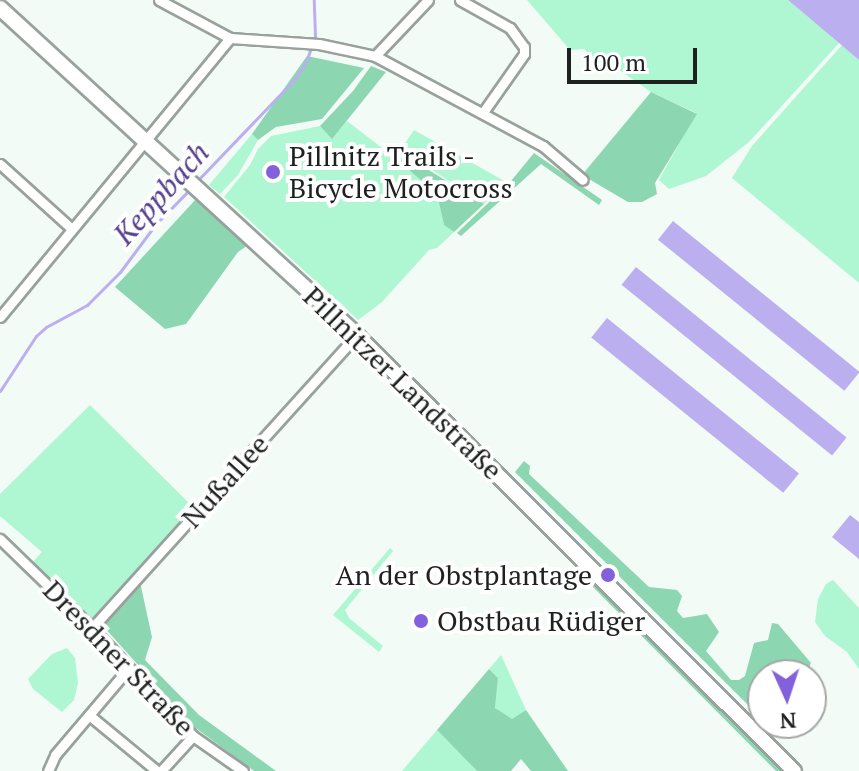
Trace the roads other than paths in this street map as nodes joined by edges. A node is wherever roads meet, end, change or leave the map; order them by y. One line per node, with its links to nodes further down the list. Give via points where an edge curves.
1 (159, 0): 5 (street)
2 (428, 0): 6 (street)
3 (460, 0): 7 (street, via 510,28 524,47)
4 (0, 8): 8 (main road, Pillnitzer Landstraße)
5 (230, 38): 6 (street, via 314,43); 8 (street)
6 (375, 56): 7 (street)
7 (484, 111): 10 (street, via 543,146)
8 (145, 140): 11 (street); 13 (main road, Pillnitzer Landstraße)
9 (0, 164): 11 (street)
10 (583, 180)
11 (72, 229): 12 (street)
12 (0, 317)
13 (357, 335): 15 (street, Nußallee); 22 (main road, Pillnitzer Landstraße)
14 (0, 539): 15 (street, Dresdner Straße)
15 (92, 628): 16 (street, Dresdner Straße)
16 (128, 669): 17 (street); 18 (street, Dresdner Straße)
17 (89, 715): 19 (street); 20 (street)
18 (193, 736): 20 (street); 21 (street, Dresdner Straße)
19 (48, 771)
20 (159, 771)
21 (243, 771)
22 (794, 771)

